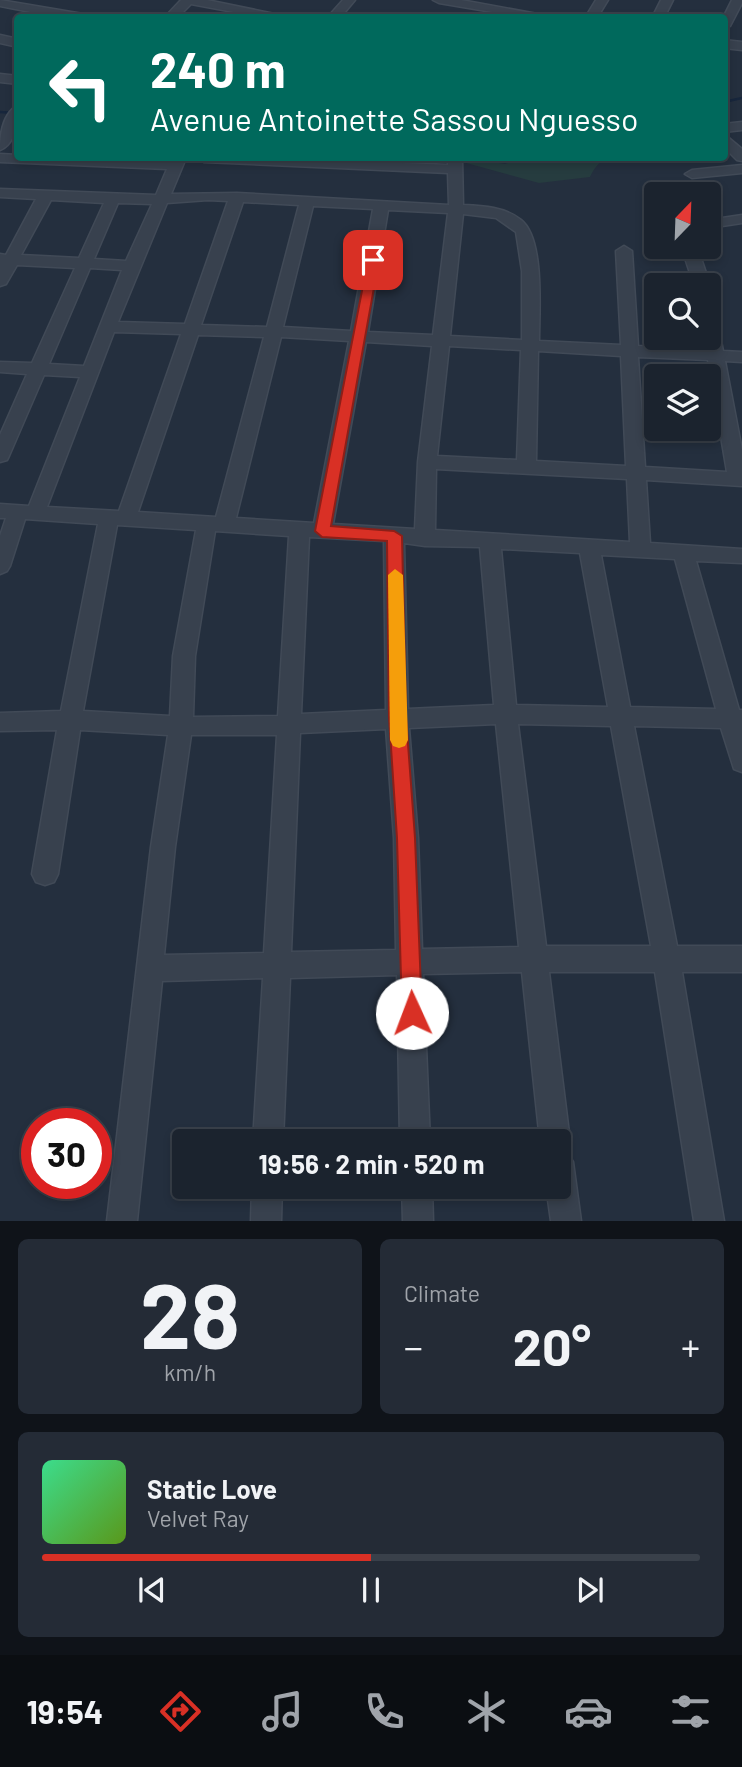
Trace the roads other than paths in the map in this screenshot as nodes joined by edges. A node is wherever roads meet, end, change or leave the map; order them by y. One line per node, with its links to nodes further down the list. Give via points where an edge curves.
1 (188, 0): 8 (street); 9 (street)
2 (349, 0): 10 (street)
3 (439, 0): 11 (street)
4 (738, 0): 12 (street)
5 (10, 3): 6 (street); 7 (street)
6 (0, 13)
7 (64, 14)
8 (174, 14)
9 (266, 14)
10 (337, 14)
11 (521, 14)
12 (728, 19)
13 (14, 117): 15 (street)
14 (728, 142): 16 (street)
15 (0, 146)
16 (742, 158)
17 (176, 161): 25 (street)
18 (354, 161): 19 (street)
19 (454, 163): 29 (street)
20 (742, 169): 21 (street)
21 (692, 174)
22 (0, 193): 23 (street)
23 (46, 195): 26 (street); 33 (street)
24 (237, 197): 25 (street); 27 (street); 38 (street)
25 (163, 198): 26 (street); 35 (street)
26 (112, 200): 34 (street)
27 (307, 202): 28 (street); 39 (street)
28 (381, 205): 29 (street); 40 (street)
29 (456, 210): 41 (street); 42 (street, via 504,214 524,231)
30 (742, 219): 31 (street)
31 (721, 222)
32 (624, 251): 44 (street)
33 (6, 259): 34 (street); 36 (street)
34 (86, 263): 35 (street); 48 (street)
35 (132, 266): 37 (street)
36 (0, 281)
37 (109, 327): 38 (street); 49 (street)
38 (193, 330): 39 (street); 56 (street)
39 (274, 332): 40 (street); 57 (street)
40 (358, 337): 41 (street); 58 (street)
41 (441, 341): 42 (street); 51 (street)
42 (529, 346): 44 (street); 52 (street)
43 (714, 350): 45 (street)
44 (630, 352): 45 (street); 53 (street)
45 (715, 356): 46 (street); 54 (street)
46 (742, 357)
47 (0, 367): 48 (street)
48 (40, 368): 49 (street); 50 (street)
49 (91, 372): 55 (street)
50 (0, 456)
51 (427, 462): 52 (street); 60 (street)
52 (526, 467): 53 (street)
53 (636, 473): 54 (street); 63 (street)
54 (740, 479)
55 (18, 513): 56 (street); 66 (street)
56 (118, 519): 57 (street); 71 (street)
57 (216, 525): 58 (street); 74 (street, via 195,580 184,656)
58 (311, 531): 59 (street); 73 (street)
59 (394, 536): 60 (street); 68 (street)
60 (425, 539): 61 (street)
61 (490, 541): 62 (street); 67 (street)
62 (589, 547): 63 (street); 69 (street)
63 (640, 549): 64 (street)
64 (683, 552): 65 (street); 70 (street)
65 (742, 556)
66 (0, 566)
67 (507, 714): 68 (street); 69 (street); 78 (street)
68 (397, 717): 73 (street); 80 (street)
69 (619, 719): 70 (street); 77 (street)
70 (737, 719): 75 (street)
71 (70, 720): 72 (street); 74 (street); 76 (street)
72 (0, 723)
73 (290, 725): 74 (street); 81 (street)
74 (181, 726): 82 (street)
75 (742, 762)
76 (45, 874)
77 (666, 958): 78 (street); 79 (street); 93 (street)
78 (536, 959): 80 (street); 85 (street)
79 (742, 959)
80 (411, 962): 81 (street); 84 (street)
81 (279, 964): 82 (street); 83 (street)
82 (151, 968): 89 (street)
83 (269, 1129)
84 (415, 1129)
85 (554, 1129)
86 (267, 1199): 90 (street)
87 (417, 1199): 91 (street)
88 (563, 1199): 92 (street)
89 (122, 1221)
90 (266, 1221)
91 (418, 1221)
92 (566, 1221)
93 (709, 1221)

